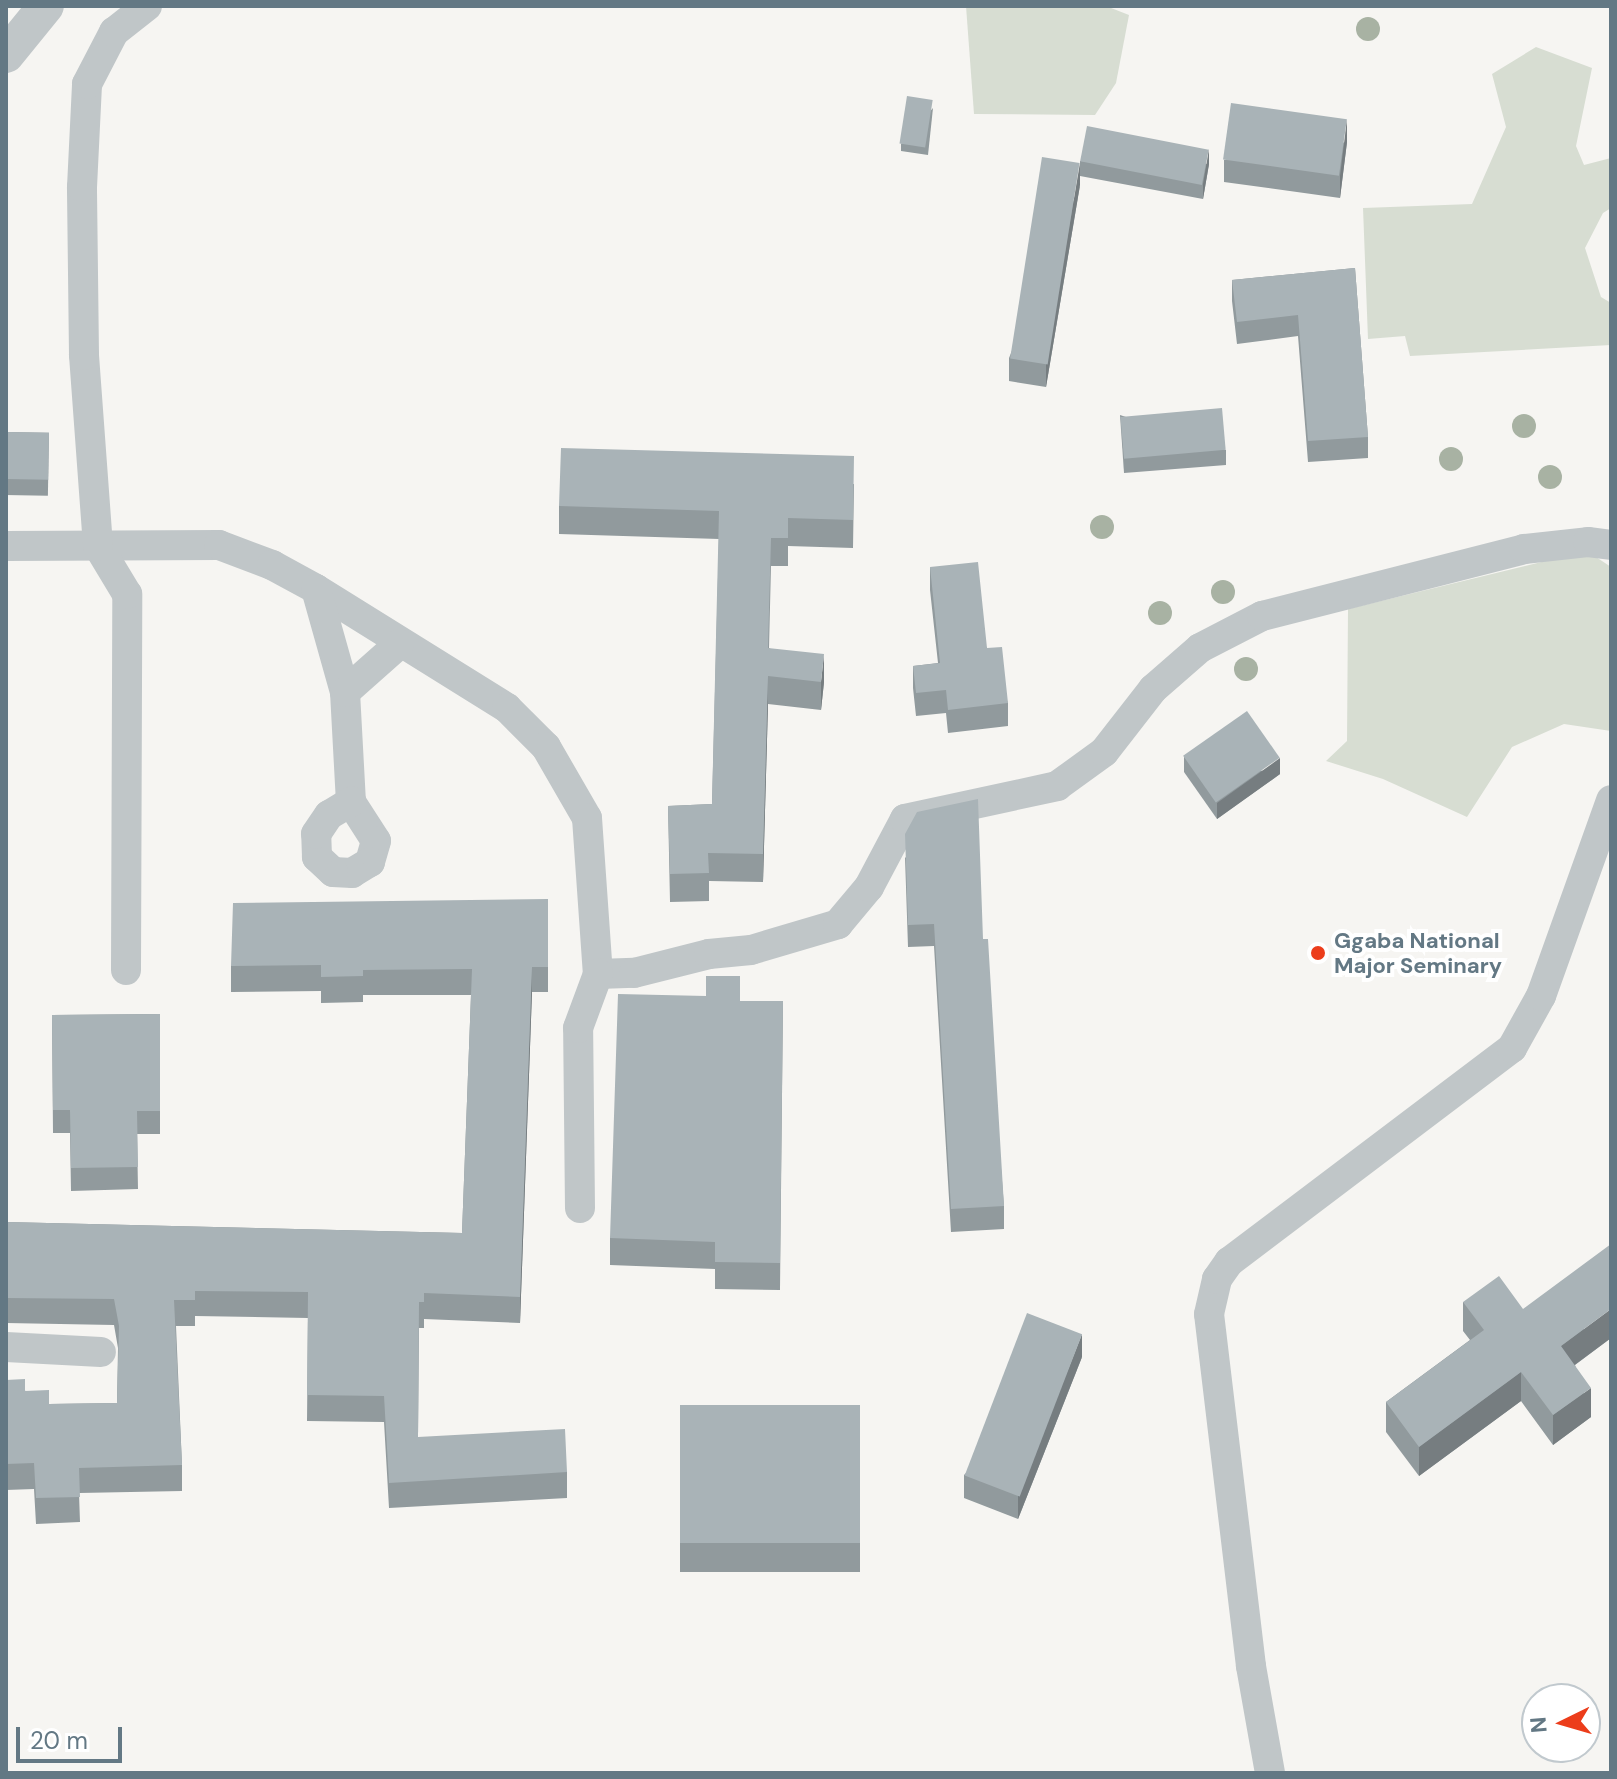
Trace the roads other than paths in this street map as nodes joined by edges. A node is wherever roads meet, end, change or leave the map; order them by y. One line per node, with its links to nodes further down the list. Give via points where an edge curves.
1 (46, 6): 3 (street)
2 (147, 6): 6 (street, via 114,32 87,84 84,355)
3 (6, 55)
4 (1611, 545): 13 (street, via 1588,542 1524,549 1262,616 1200,648 1153,689 1104,752 1057,786 905,819 869,887 838,924 751,950 709,954 634,973)
5 (6, 546): 6 (street)
6 (98, 546): 7 (street, via 219,545); 12 (street, via 127,594)
7 (316, 589): 8 (street); 9 (street)
8 (399, 644): 9 (street); 13 (street, via 507,708 546,747 568,781 587,818 593,853)
9 (345, 692): 11 (street)
10 (1611, 800): 17 (street, via 1541,996 1512,1048 1229,1262 1217,1279 1209,1314 1251,1666)
11 (351, 802)
12 (126, 970)
13 (598, 974): 14 (street, via 578,1028)
14 (580, 1208)
15 (6, 1347): 16 (street)
16 (101, 1352)
17 (1270, 1773)

